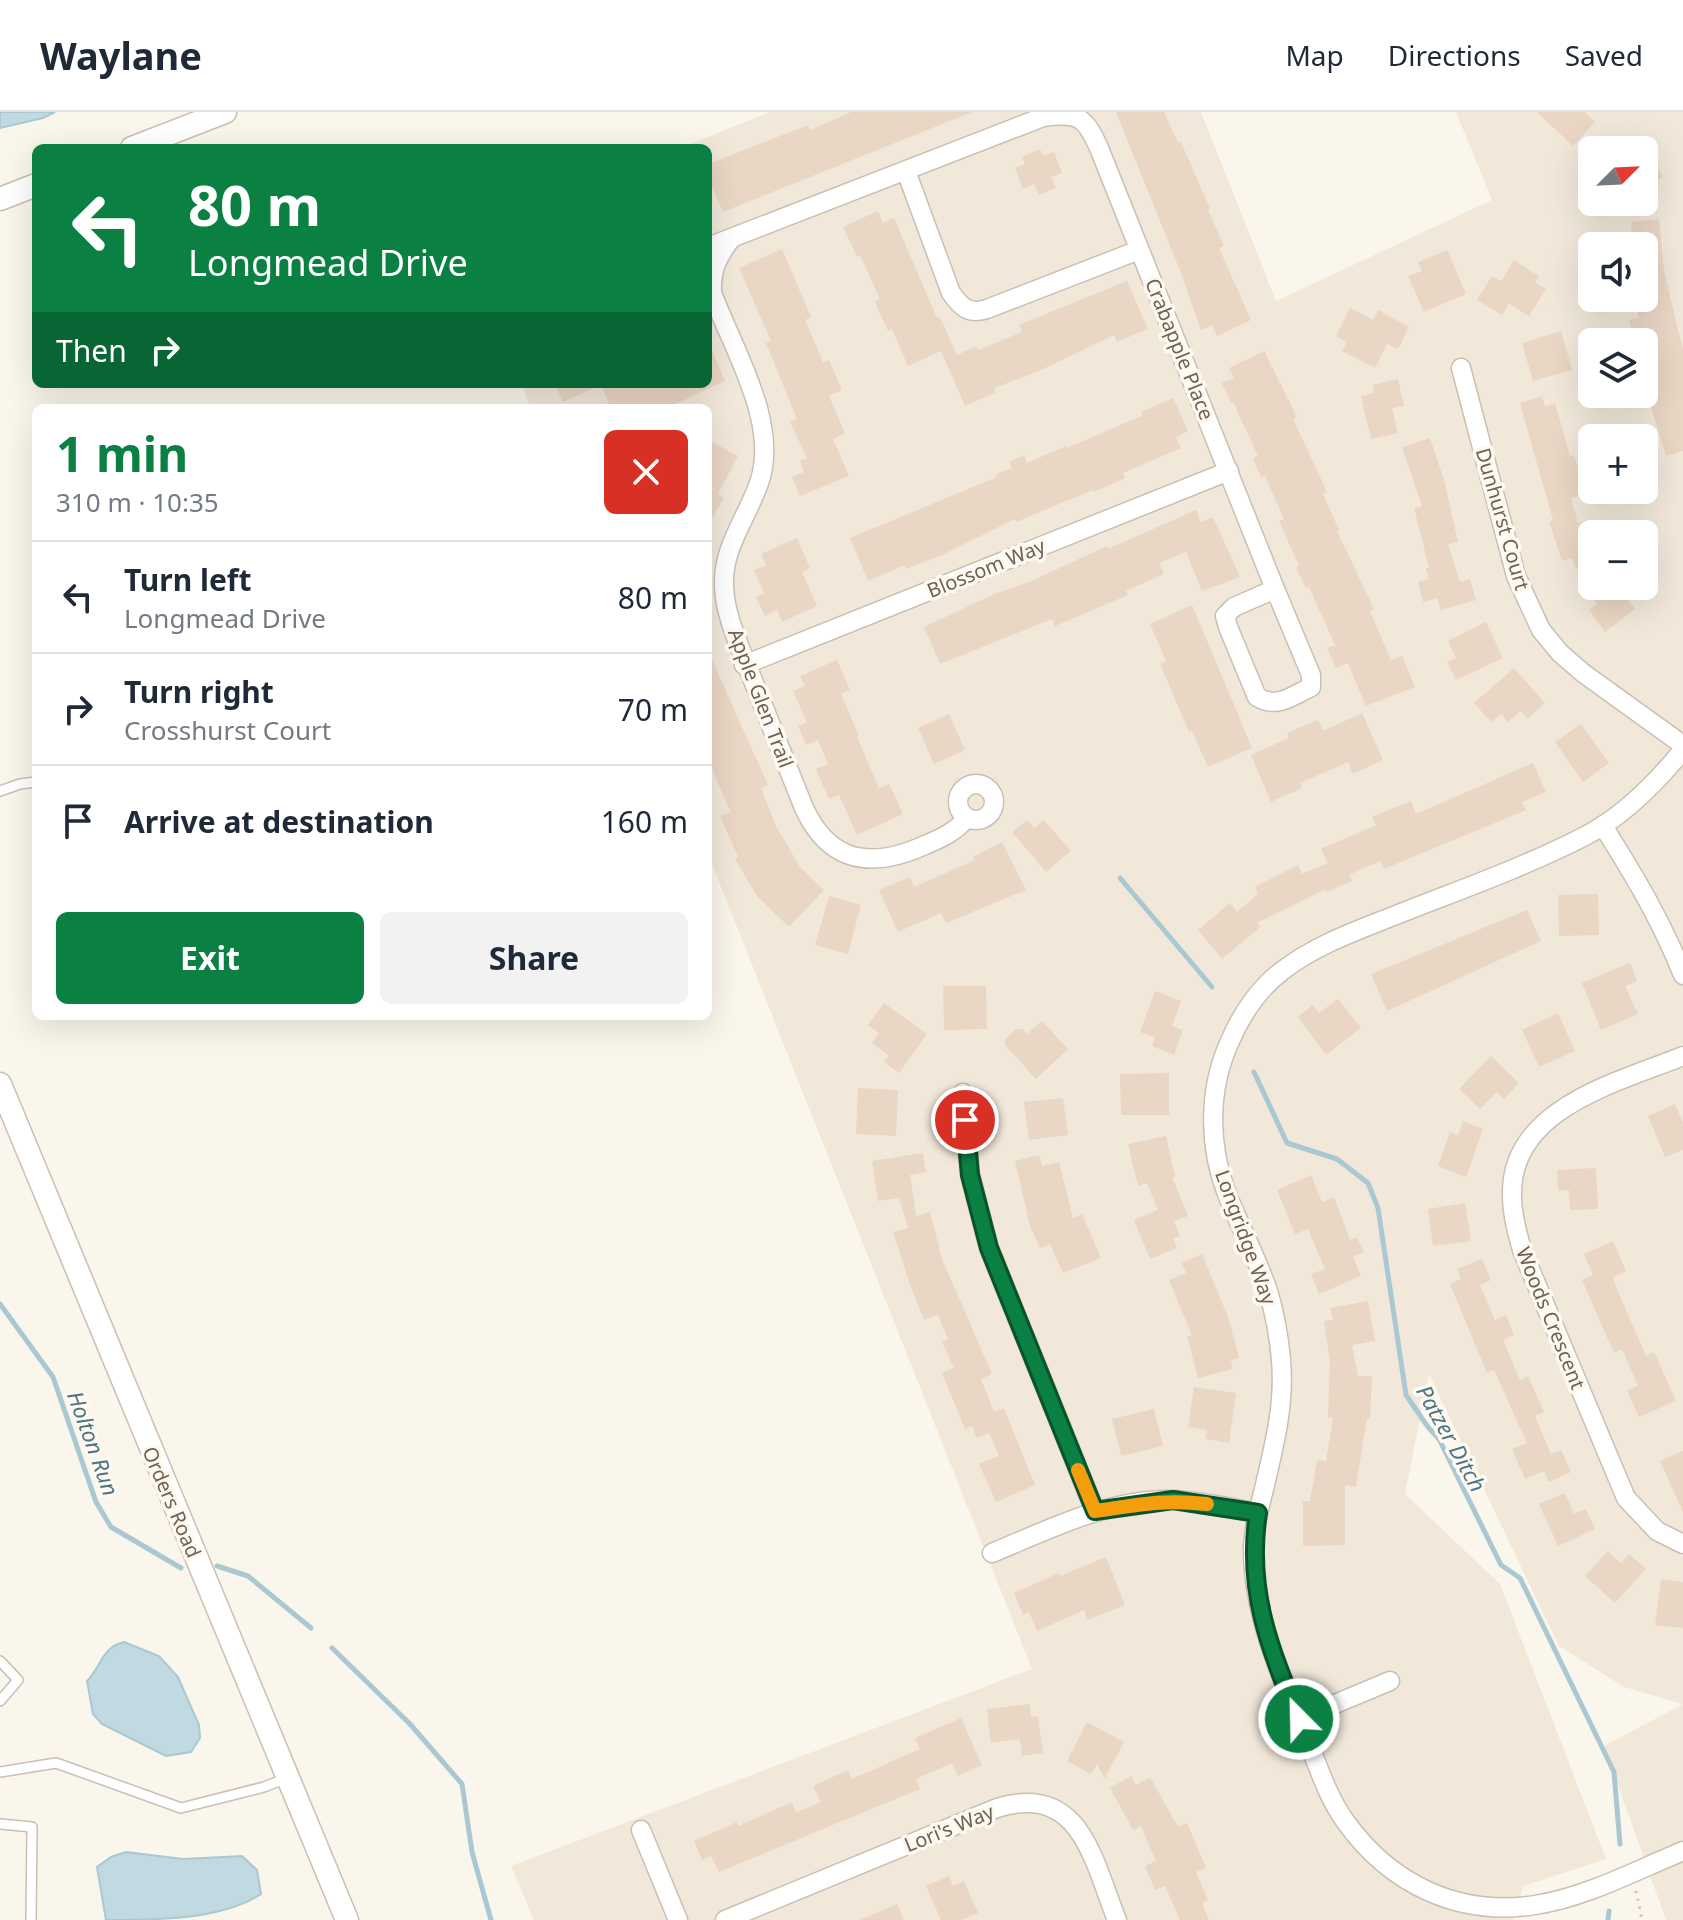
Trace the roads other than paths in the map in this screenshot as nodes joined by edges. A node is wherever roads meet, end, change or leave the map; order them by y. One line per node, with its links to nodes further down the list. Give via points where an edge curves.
1 (225, 112): 4 (street)
2 (1077, 114): 3 (street); 10 (street, Crabapple Place, via 1089,126)
3 (1012, 117): 5 (street)
4 (142, 144)
5 (906, 171): 8 (street); 10 (street, via 951,293 968,311 987,309)
6 (32, 187): 7 (street)
7 (0, 199)
8 (731, 239): 9 (street); 11 (street, Apple Glen Trail, via 716,259)
9 (712, 246)
10 (1139, 250): 13 (street, Crabapple Place)
11 (713, 312): 15 (street, Apple Glen Trail, via 764,428 760,482 729,549 723,583)
12 (1461, 368): 16 (street, Dunhurst Court, via 1516,576 1541,630 1583,673)
13 (1229, 471): 14 (street, Crabapple Place); 15 (street, Blossom Way)
14 (1275, 589): 14 (street, Crabapple Place, via 1311,675 1311,687 1268,704 1257,697 1225,616)
15 (745, 664): 19 (street, Apple Glen Trail, via 814,829 834,848 852,857 883,859 957,830)
16 (1683, 747): 20 (street, Longridge Way, via 1648,790)
17 (32, 783): 18 (lane)
18 (0, 791)
19 (967, 818)
20 (1603, 826): 21 (street, via 1647,896); 26 (street, Longridge Way, via 1303,956 1253,1000 1229,1041 1214,1091 1214,1140 1225,1190 1267,1288 1282,1365 1279,1422)
21 (1683, 975)
22 (1683, 1056): 27 (street, Woods Crescent, via 1577,1099 1552,1115 1517,1163 1512,1192 1522,1250 1626,1498 1657,1531)
23 (0, 1084): 34 (street, Orders Road)
24 (963, 1093): 25 (street, via 970,1175 989,1248)
25 (1095, 1511): 26 (street, via 1173,1500); 28 (street)
26 (1258, 1513): 32 (street, Longridge Way, via 1253,1547 1260,1610)
27 (1683, 1544)
28 (992, 1553)
29 (0, 1661): 31 (lane, via 18,1680)
30 (1390, 1681): 32 (street)
31 (0, 1701)
32 (1299, 1719): 37 (street, Longridge Way, via 1343,1819 1366,1847 1416,1888 1475,1906 1538,1905)
33 (0, 1772): 34 (lane, via 56,1763 181,1808)
34 (287, 1778): 39 (street, Orders Road)
35 (0, 1824): 38 (lane, via 32,1827)
36 (641, 1830): 40 (street)
37 (1683, 1851)
38 (31, 1920)
39 (347, 1920)
40 (678, 1920)
41 (725, 1920): 42 (street, Lori's Way, via 997,1808 1026,1802 1041,1803 1073,1820)
42 (1117, 1920)

